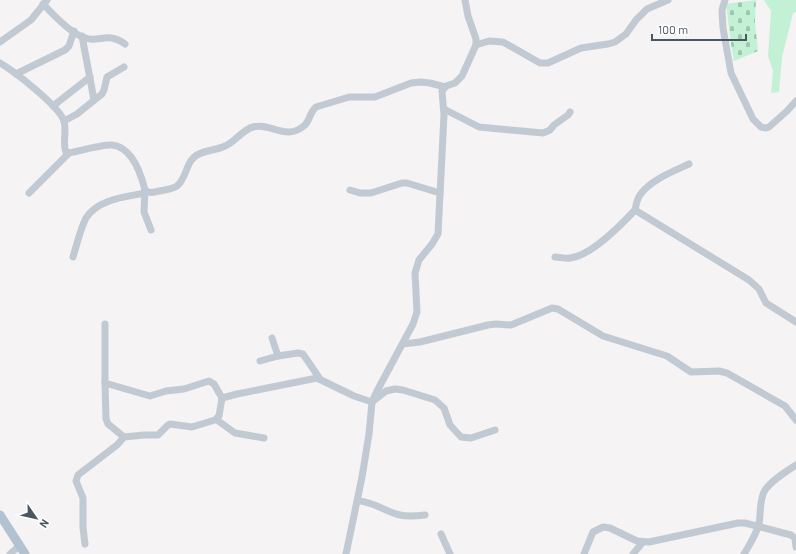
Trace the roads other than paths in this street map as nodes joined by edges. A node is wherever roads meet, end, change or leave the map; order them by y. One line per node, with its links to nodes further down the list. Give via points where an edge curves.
1 (465, 0): 9 (street)
2 (668, 0): 9 (street, via 647,9 626,34 615,42 581,48 548,63 540,63 503,42 489,41)
3 (724, 0): 16 (street, via 722,16 729,65 752,119 761,127 770,127)
4 (45, 2): 5 (street, via 57,18); 7 (street, via 27,24)
5 (74, 31): 6 (street); 12 (street, via 66,50)
6 (82, 36): 8 (street, via 90,39 109,37); 13 (street)
7 (0, 42)
8 (125, 44)
9 (476, 45): 14 (street, via 462,76)
10 (0, 63): 12 (street)
11 (124, 67): 15 (street, via 107,77 103,92)
12 (16, 74): 17 (street)
13 (90, 77): 15 (street); 17 (street)
14 (445, 87): 18 (street, via 442,93); 24 (street, via 421,82 375,97 349,97 316,107 306,124 287,133 261,126 251,128 227,146 194,157 176,187)
15 (94, 100): 20 (street)
16 (796, 101)
17 (53, 106): 20 (street)
18 (444, 109): 19 (street, via 478,127 543,132 550,130); 26 (street)
19 (570, 112)
20 (64, 121): 21 (street, via 64,148)
21 (69, 153): 24 (street, via 111,145 121,147 136,165); 25 (street)
22 (689, 164): 27 (street, via 662,177 644,191)
23 (350, 190): 26 (street, via 371,193 407,183)
24 (145, 192): 28 (street, via 144,212); 29 (street, via 117,199 92,210 85,220)
25 (29, 193)
26 (440, 193): 34 (street, via 438,234 419,260 414,273 417,312)
27 (635, 210): 30 (street, via 603,241 586,252 571,258); 31 (street, via 748,280 759,289 766,303)
28 (151, 230)
29 (73, 257)
30 (555, 257)
31 (796, 322)
32 (105, 324): 38 (street)
33 (272, 338): 35 (street)
34 (403, 344): 40 (street); 42 (street, via 488,325 511,325 552,308 558,309 603,336 667,356 691,372 727,373 785,406)
35 (278, 356): 36 (street); 37 (street, via 303,354)
36 (260, 361)
37 (320, 379): 39 (street); 40 (street)
38 (105, 383): 39 (street, via 150,396 209,381 214,384); 44 (street, via 106,420)
39 (222, 398): 41 (street)
40 (372, 402): 43 (street, via 386,391 398,389 440,403 450,425 461,436 471,438); 47 (street)
41 (217, 420): 44 (street, via 192,427 170,424 158,435); 45 (street, via 235,433)
42 (796, 420)
43 (495, 430)
44 (124, 437): 53 (street, via 77,477 76,483 82,498)
45 (264, 438)
46 (796, 465): 50 (street, via 774,480 765,491)
47 (358, 501): 49 (street, via 367,501 401,516); 58 (street)
48 (0, 515): 54 (main road)
49 (425, 515)
50 (758, 527): 52 (street, via 745,523 726,525); 55 (street, via 792,535); 62 (street)
51 (441, 534): 59 (street)
52 (643, 542): 60 (street, via 603,527 593,532); 61 (street)
53 (85, 544)
54 (19, 546): 56 (street); 57 (main road)
55 (796, 547)
56 (10, 554)
57 (25, 554)
58 (346, 554)
59 (450, 554)
60 (584, 554)
61 (633, 554)
62 (744, 554)

